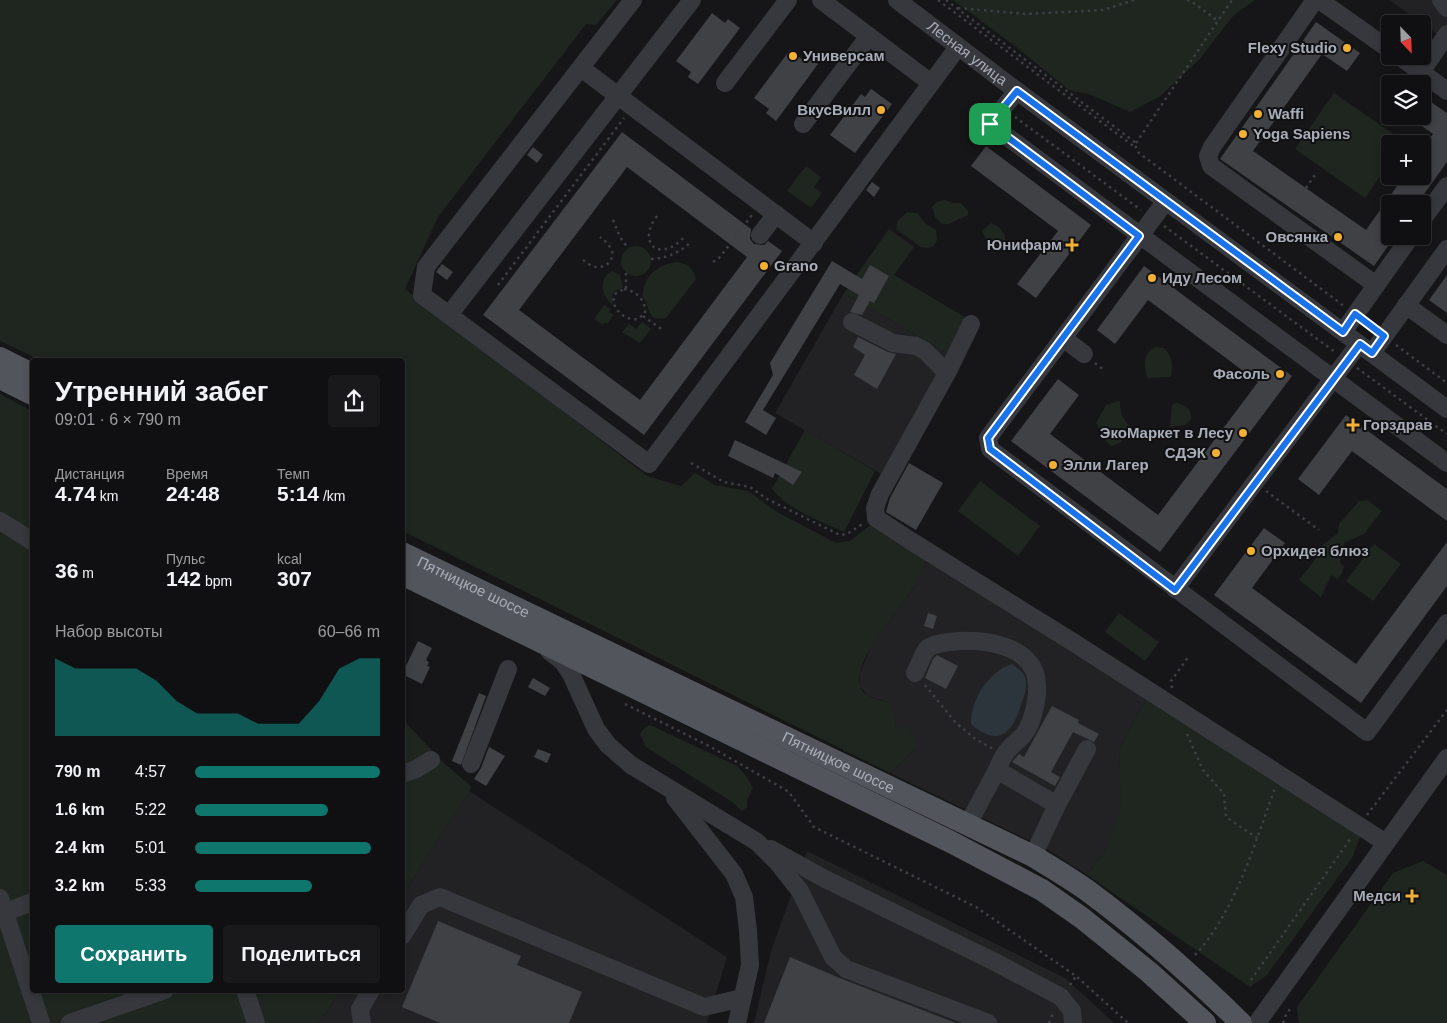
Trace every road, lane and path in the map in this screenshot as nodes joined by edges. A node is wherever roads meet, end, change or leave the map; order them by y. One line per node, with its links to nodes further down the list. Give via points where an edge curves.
1 (633, 0): 22 (street)
2 (692, 0): 28 (street)
3 (788, 0): 24 (street)
4 (821, 0): 18 (street)
5 (897, 0): 20 (street, Лесная улица)
6 (938, 0): 33 (path)
7 (946, 0): 14 (path)
8 (1134, 0): 14 (path, via 1104,10 1026,14)
9 (1187, 0): 16 (path)
10 (1232, 0): 16 (path)
11 (1315, 0): 60 (street, via 1208,156 1212,166)
12 (1319, 0): 19 (street)
13 (1442, 0): 15 (street)
14 (956, 8): 32 (path)
15 (1447, 8)
16 (1218, 21): 32 (path)
17 (1447, 34): 23 (street)
18 (869, 36): 25 (street); 31 (street)
19 (1381, 44)
20 (958, 47): 25 (street); 27 (street, Лесная улица)
21 (1411, 65): 23 (street)
22 (581, 68): 28 (street); 64 (street, via 426,267 422,295)
23 (1421, 72): 26 (street)
24 (725, 83)
25 (931, 83): 51 (street)
26 (1447, 90)
27 (1017, 91): 39 (street, Лесная улица); 47 (street, via 990,124)
28 (618, 96): 29 (street); 64 (street)
29 (632, 107): 42 (street); 59 (path)
30 (1015, 117): 44 (path)
31 (803, 124)
32 (1136, 143): 33 (path)
33 (1136, 148): 37 (path)
34 (1315, 175): 36 (path)
35 (1447, 186): 40 (street)
36 (1306, 188)
37 (1187, 190): 38 (path); 63 (path)
38 (1184, 195)
39 (1166, 201): 44 (street); 69 (street, Лесная улица)
40 (1431, 208)
41 (753, 213): 57 (path)
42 (776, 214): 46 (street); 51 (street)
43 (657, 216): 49 (path, via 649,236 655,248 662,251 670,249)
44 (1153, 218): 47 (street); 74 (path)
45 (613, 220): 53 (path)
46 (760, 235)
47 (1139, 236): 73 (street); 82 (street)
48 (600, 237): 56 (path, via 612,249 610,262 604,267 595,267)
49 (684, 237)
50 (691, 242): 55 (path, via 669,257)
51 (814, 243): 64 (street, via 649,464)
52 (1405, 245): 60 (street)
53 (628, 248)
54 (1447, 248): 62 (street)
55 (651, 259)
56 (583, 260)
57 (713, 262)
58 (626, 273): 61 (path)
59 (498, 285)
60 (1376, 285): 63 (street)
61 (626, 290): 65 (path, via 642,299); 65 (path, via 615,294 613,302 616,308 626,318 633,320)
62 (1406, 305): 71 (street); 72 (street)
63 (1355, 314): 69 (street)
64 (450, 315)
65 (643, 316): 68 (path)
66 (852, 322): 80 (street, via 893,343 924,350)
67 (971, 324): 80 (street)
68 (664, 331)
69 (1343, 332): 75 (street, Лесная улица)
70 (1324, 335): 74 (path)
71 (1447, 335)
72 (1384, 336): 75 (street); 83 (path)
73 (1063, 338): 76 (street); 96 (street, via 988,438 990,449)
74 (1320, 341): 78 (path)
75 (1366, 348): 78 (street); 85 (street, Лесная улица)
76 (1084, 354)
77 (0, 358): 79 (main road)
78 (1347, 361): 82 (street); 86 (path)
79 (30, 373)
80 (947, 373): 90 (street, via 880,494 875,508)
81 (0, 378): 84 (main road)
82 (1333, 380): 88 (street); 89 (street)
83 (1447, 383)
84 (30, 393)
85 (1447, 409)
86 (1447, 434)
87 (691, 462): 90 (path, via 724,482 750,487 767,499 840,535)
88 (1447, 463)
89 (1255, 483): 92 (path); 96 (street)
90 (876, 518): 103 (street)
91 (0, 522): 93 (street)
92 (1319, 530)
93 (30, 540)
94 (405, 554): 114 (main road, Пятницкое шоссе)
95 (405, 575): 98 (main road, Пятницкое шоссе)
96 (1175, 590): 97 (street, via 1367,732)
97 (1447, 623)
98 (510, 626): 112 (street, via 563,662 596,729 608,745 631,765); 140 (main road, Пятницкое шоссе, via 951,842 1042,890 1149,972)
99 (1189, 656): 103 (path, via 1171,681)
100 (508, 670): 109 (street)
101 (915, 673): 108 (path, via 956,722); 108 (street, via 928,648 964,640 1005,646 1031,665 1038,688 1034,710 1025,734)
102 (618, 700): 139 (path, via 709,746 788,792 814,827 976,907 1076,976)
103 (1176, 708): 111 (street); 116 (path, via 1204,770 1224,794 1226,817)
104 (1447, 710): 115 (path)
105 (1087, 749): 113 (street)
106 (1447, 758): 118 (street)
107 (431, 760): 110 (street)
108 (1000, 763): 113 (street); 114 (street)
109 (471, 764)
110 (405, 773)
111 (1280, 775): 115 (street); 116 (path)
112 (667, 788): 117 (street); 130 (street, via 734,874 744,898 750,964)
113 (1058, 805): 119 (street)
114 (968, 824): 119 (main road, Пятницкое шоссе)
115 (1360, 826): 118 (street); 124 (path)
116 (1257, 838): 123 (path, via 1221,919 1196,956)
117 (757, 842): 137 (street, via 800,891 833,957 846,969); 138 (street, via 1061,997 1072,1011)
118 (1386, 842): 142 (street)
119 (1033, 856): 141 (main road, Пятницкое шоссе, via 1087,890 1216,998)
120 (30, 902): 121 (street)
121 (2, 908): 125 (street)
122 (405, 931): 130 (street, via 421,905 440,898 704,1007)
123 (1188, 950)
124 (1251, 980)
125 (30, 991)
126 (31, 993): 132 (street)
127 (156, 993): 133 (street)
128 (246, 993): 134 (street)
129 (369, 993): 135 (street, via 360,1009)
130 (742, 998): 136 (street)
131 (1292, 1006): 143 (path)
132 (41, 1023)
133 (70, 1023)
134 (256, 1023)
135 (362, 1023)
136 (737, 1023)
137 (988, 1023)
138 (1073, 1023)
139 (1128, 1023)
140 (1205, 1023)
141 (1241, 1023)
142 (1257, 1023)
143 (1283, 1023)

